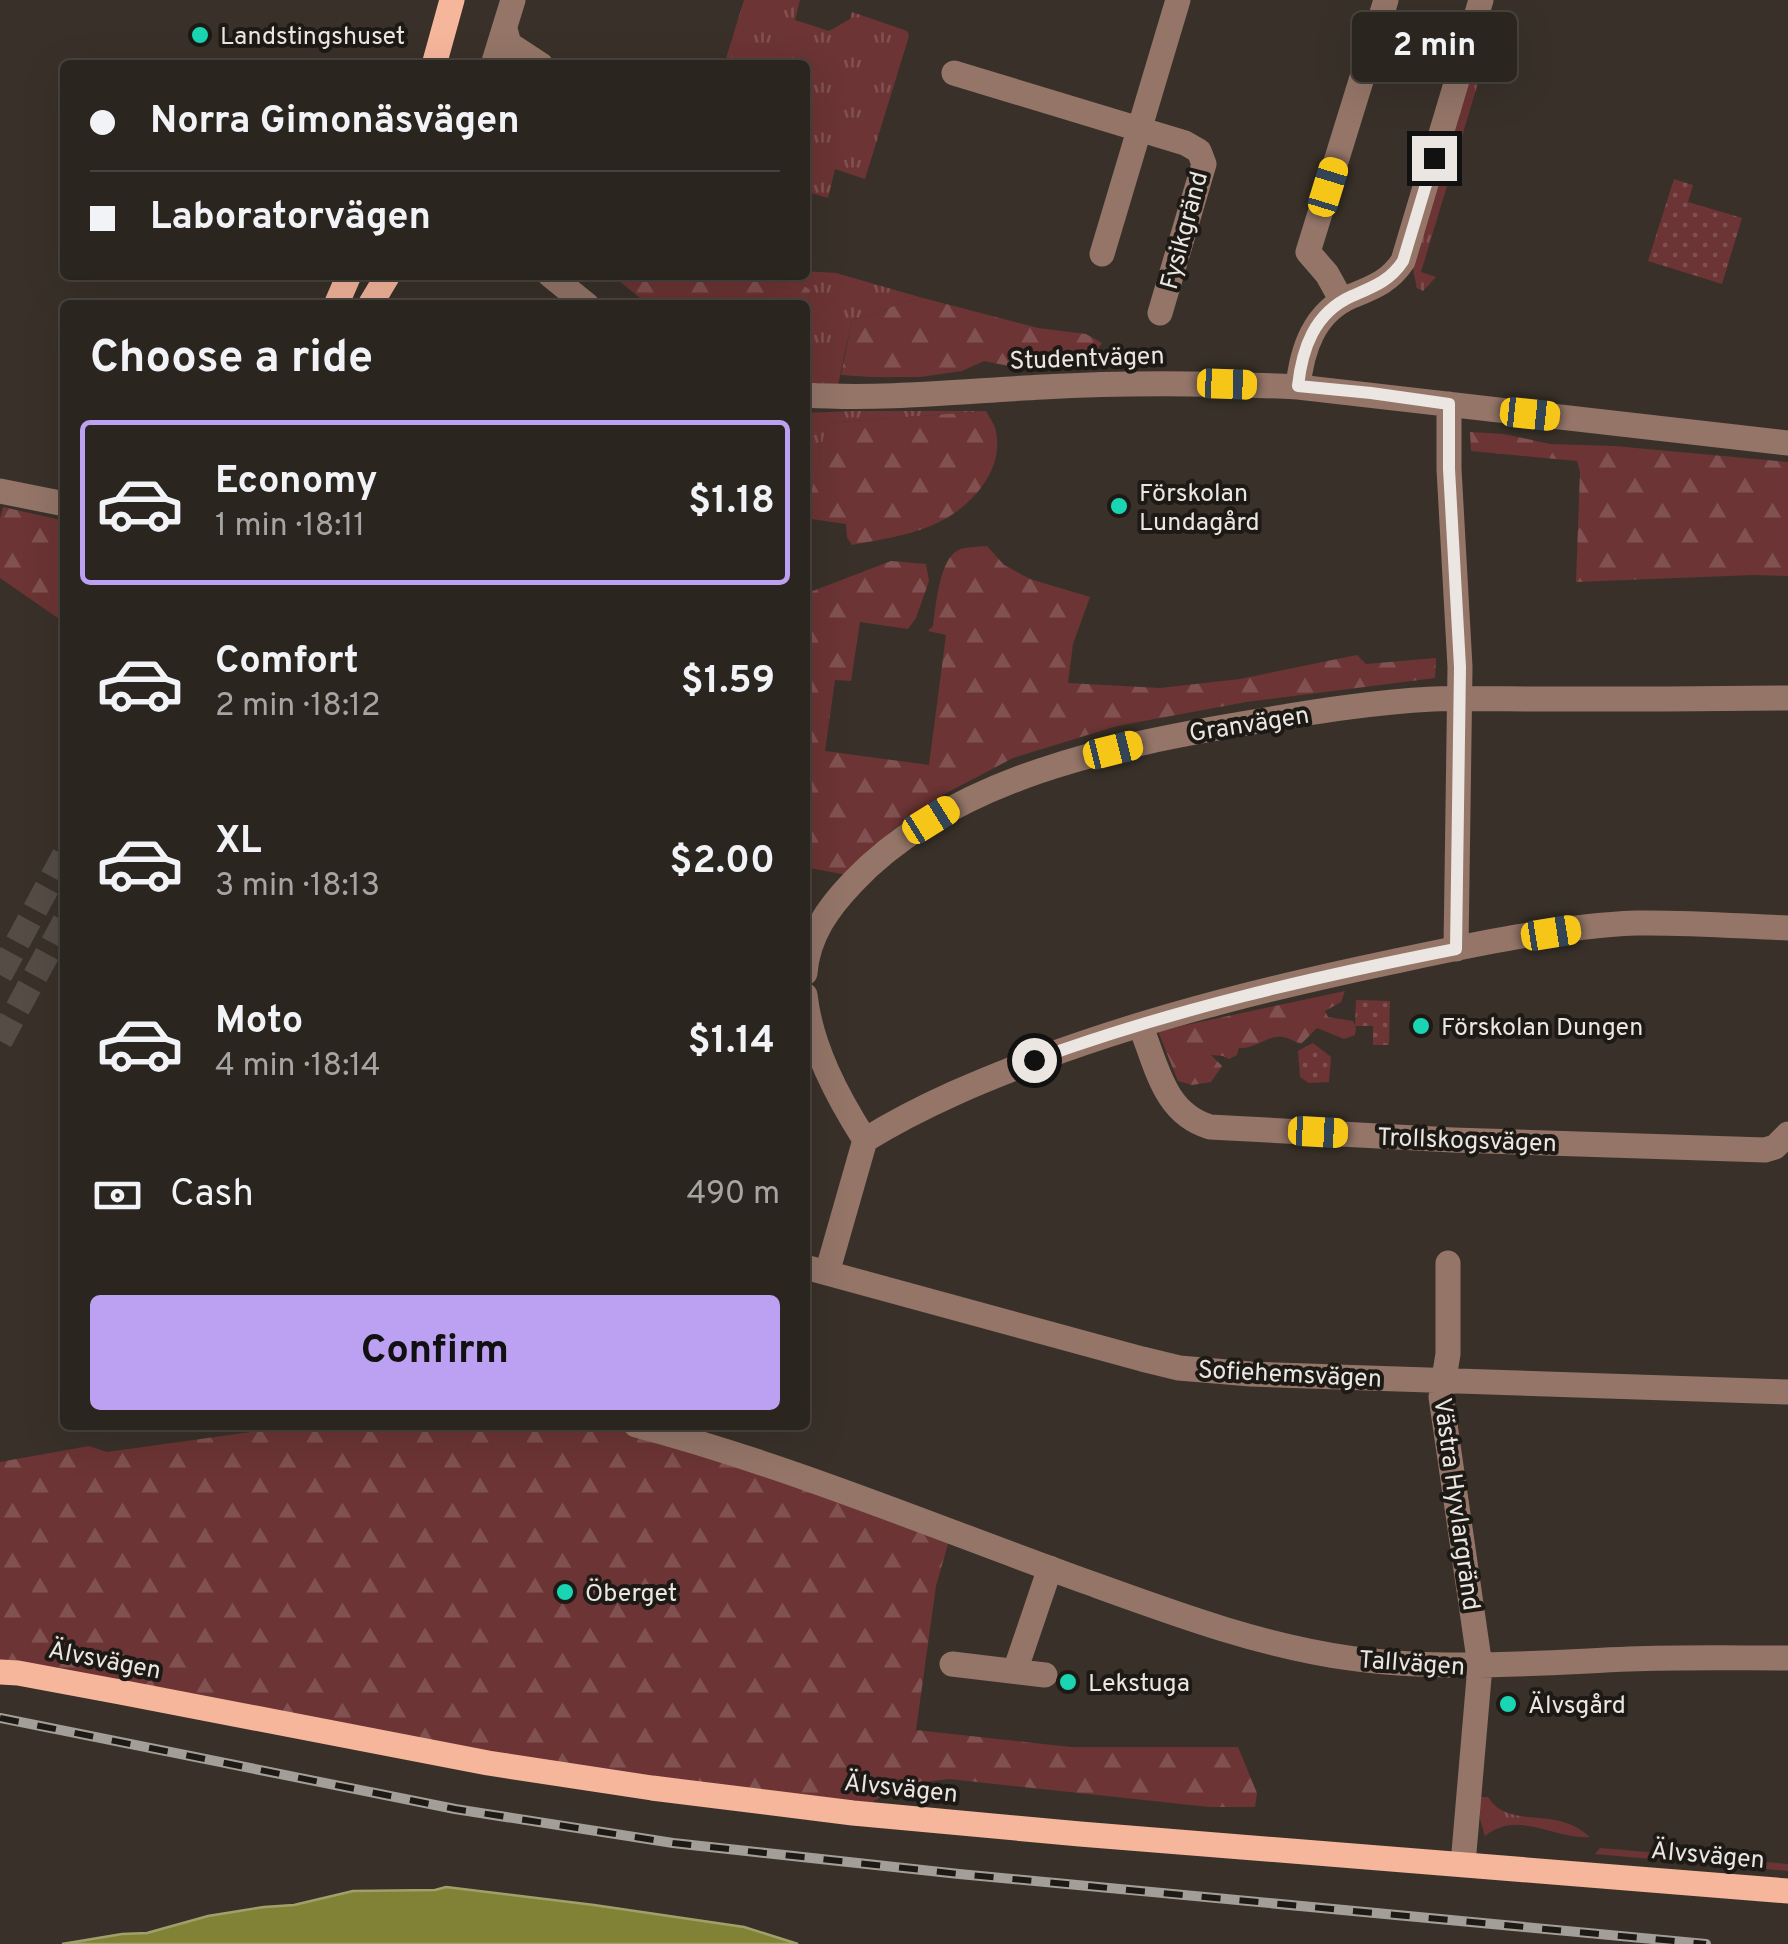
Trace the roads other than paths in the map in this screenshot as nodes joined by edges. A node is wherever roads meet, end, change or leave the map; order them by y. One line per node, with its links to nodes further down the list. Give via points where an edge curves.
1 (452, 0): 7 (main road)
2 (514, 0): 6 (street)
3 (1178, 0): 11 (street)
4 (1386, 0): 15 (street, via 1308,252)
5 (1481, 0): 15 (street, via 1403,261 1384,282)
6 (504, 29): 8 (street); 9 (street, via 509,44)
7 (435, 60)
8 (495, 60)
9 (533, 60)
10 (954, 73): 11 (street, Fysikgränd)
11 (1139, 129): 12 (street); 16 (street, Fysikgränd, via 1199,151 1204,164)
12 (1102, 254)
13 (556, 280): 14 (street)
14 (581, 300)
15 (1342, 301): 17 (street, via 1306,344)
16 (1160, 313)
17 (1298, 386): 18 (street, Studentvägen, via 1121,384); 19 (street, Studentvägen)
18 (810, 395)
19 (1449, 404): 20 (street, Studentvägen); 24 (street)
20 (1788, 442)
21 (0, 491): 22 (street)
22 (60, 503)
23 (1788, 698): 24 (street, Granvägen)
24 (1460, 699): 26 (street, Granvägen, via 1313,712 1167,736 992,790 948,809 884,851 824,916); 27 (street)
25 (1788, 928): 27 (street, via 1634,924)
26 (810, 948)
27 (1456, 949): 29 (street)
28 (810, 1019): 31 (street)
29 (1140, 1025): 30 (street, Trollskogsvägen, via 1171,1102 1210,1127 1765,1150); 31 (street, via 980,1080)
30 (1788, 1134)
31 (865, 1140): 33 (street)
32 (1448, 1263): 34 (street, Västra Hyvlargränd)
33 (816, 1270): 34 (street, Sofiehemsvägen, via 1179,1368)
34 (1443, 1380): 35 (street, Sofiehemsvägen); 40 (street, Västra Hyvlargränd)
35 (1788, 1392)
36 (653, 1430): 37 (street, Tallvägen, via 764,1463)
37 (1050, 1568): 40 (street, Tallvägen, via 1257,1640 1349,1658); 42 (street)
38 (1788, 1658): 40 (street, Tallvägen)
39 (952, 1664): 42 (street)
40 (1480, 1666): 44 (street, Västra Hyvlargränd)
41 (6, 1671): 44 (main road, Älvsvägen, via 652,1788 1004,1827)
42 (1015, 1671): 43 (street)
43 (1045, 1675)
44 (1463, 1864): 45 (main road, Älvsvägen)
45 (1788, 1891)

